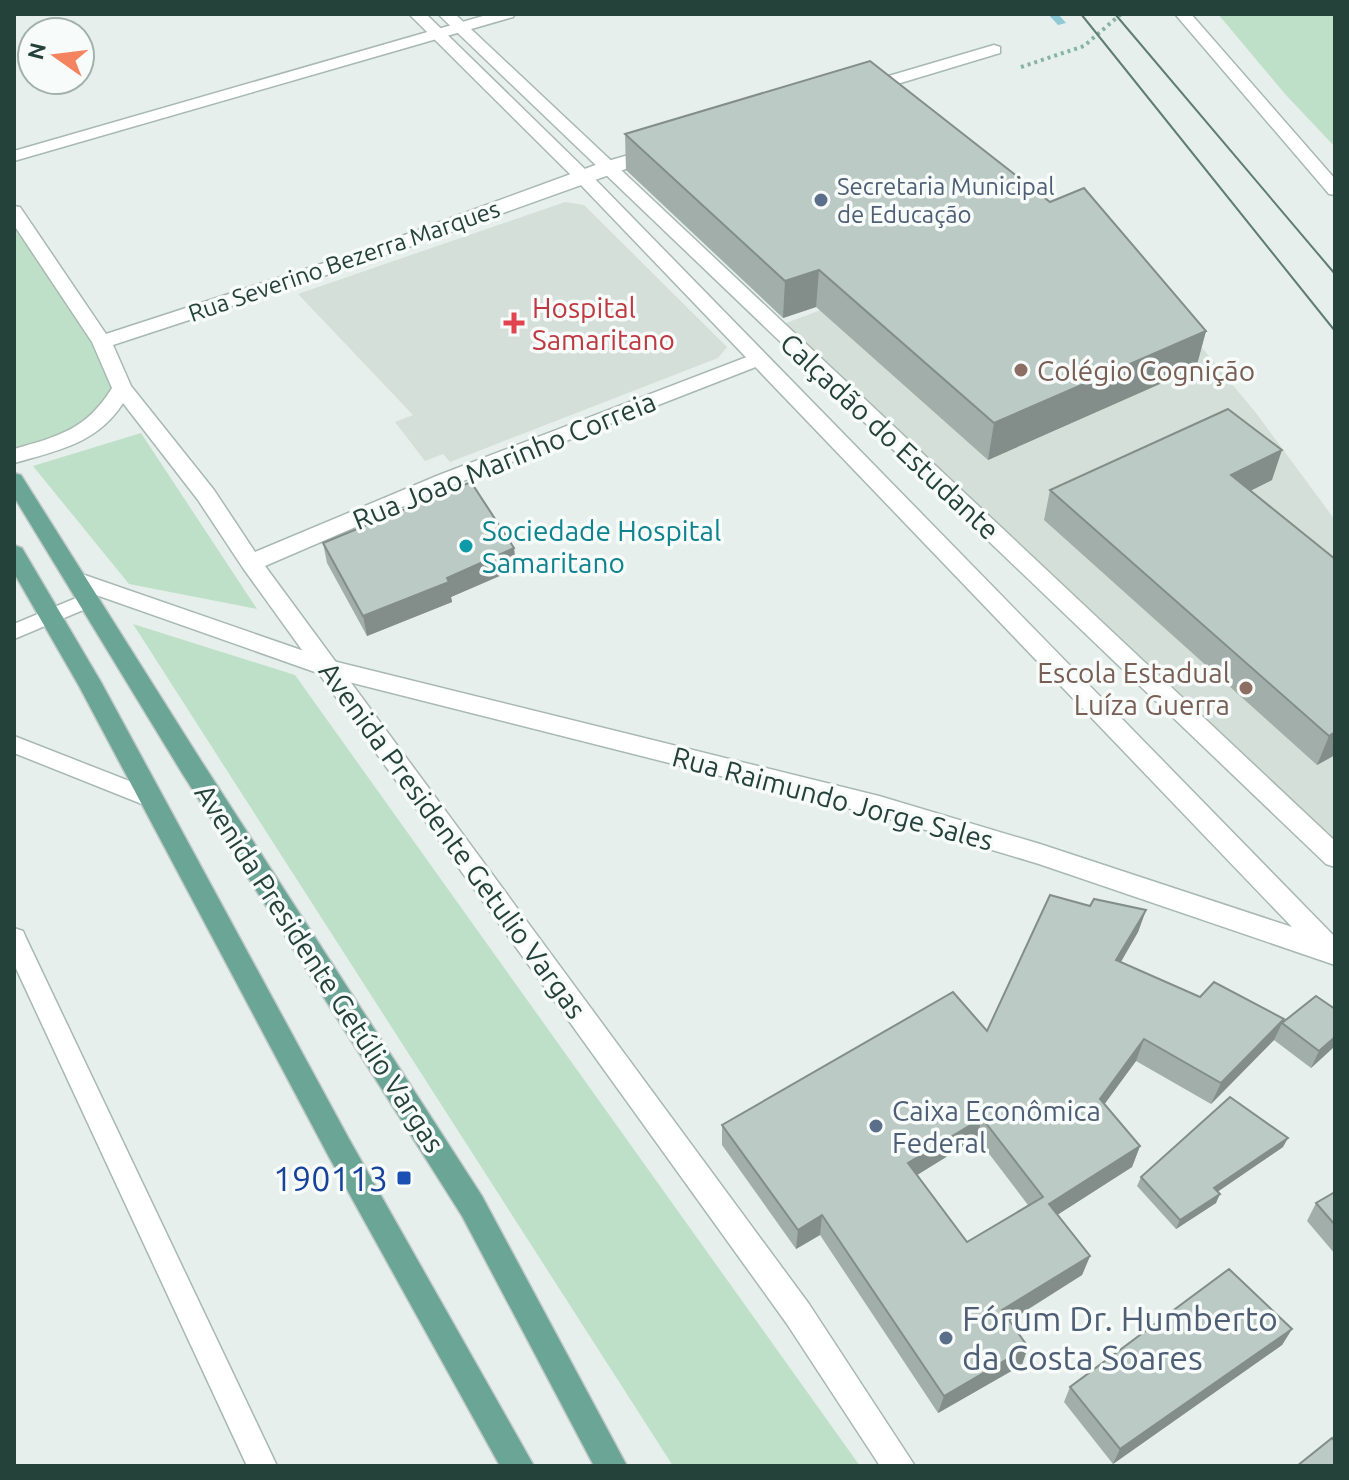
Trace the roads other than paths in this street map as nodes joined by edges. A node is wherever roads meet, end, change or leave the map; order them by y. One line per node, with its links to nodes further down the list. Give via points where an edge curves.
1 (417, 14): 5 (street)
2 (507, 14): 4 (street)
3 (1183, 14): 12 (street)
4 (453, 21): 5 (street); 10 (street, Calçadão do Estudante)
5 (439, 35): 9 (street); 11 (street)
6 (994, 50): 7 (street)
7 (846, 95)
8 (667, 149): 10 (street, Rua Severino Bezerra Marques)
9 (14, 156)
10 (607, 167): 11 (street, Rua Severino Bezerra Marques); 27 (street, Calçadão do Estudante)
11 (584, 178): 14 (street, Rua Severino Bezerra Marques); 15 (street)
12 (1335, 190)
13 (14, 211): 14 (street, Avenida Presidente Getulio Vargas)
14 (102, 342): 16 (street, Avenida Presidente Getulio Vargas)
15 (759, 359): 19 (street, Rua Joao Marinho Correia, via 446,480); 29 (street)
16 (122, 388): 17 (street, via 86,434); 19 (street, Avenida Presidente Getulio Vargas, via 206,495)
17 (14, 456)
18 (14, 480): 21 (main road, Avenida Presidente Getúlio Vargas)
19 (251, 563): 24 (street, Avenida Presidente Getulio Vargas)
20 (17, 564): 22 (main road, Avenida Presidente Getúlio Vargas)
21 (82, 590): 22 (lane); 24 (street, Rua Raimundo Jorge Sales); 32 (main road, Avenida Presidente Getúlio Vargas, via 472,1206)
22 (48, 616): 23 (lane); 26 (main road, Avenida Presidente Getúlio Vargas)
23 (14, 632)
24 (329, 669): 29 (street, Rua Raimundo Jorge Sales, via 879,806); 33 (street, Avenida Presidente Getulio Vargas, via 798,1314)
25 (14, 744): 26 (lane)
26 (152, 799): 31 (main road, Avenida Presidente Getúlio Vargas)
27 (1335, 857)
28 (14, 938): 30 (lane)
29 (1333, 952)
30 (262, 1466)
31 (518, 1466)
32 (611, 1466)
33 (899, 1466)

